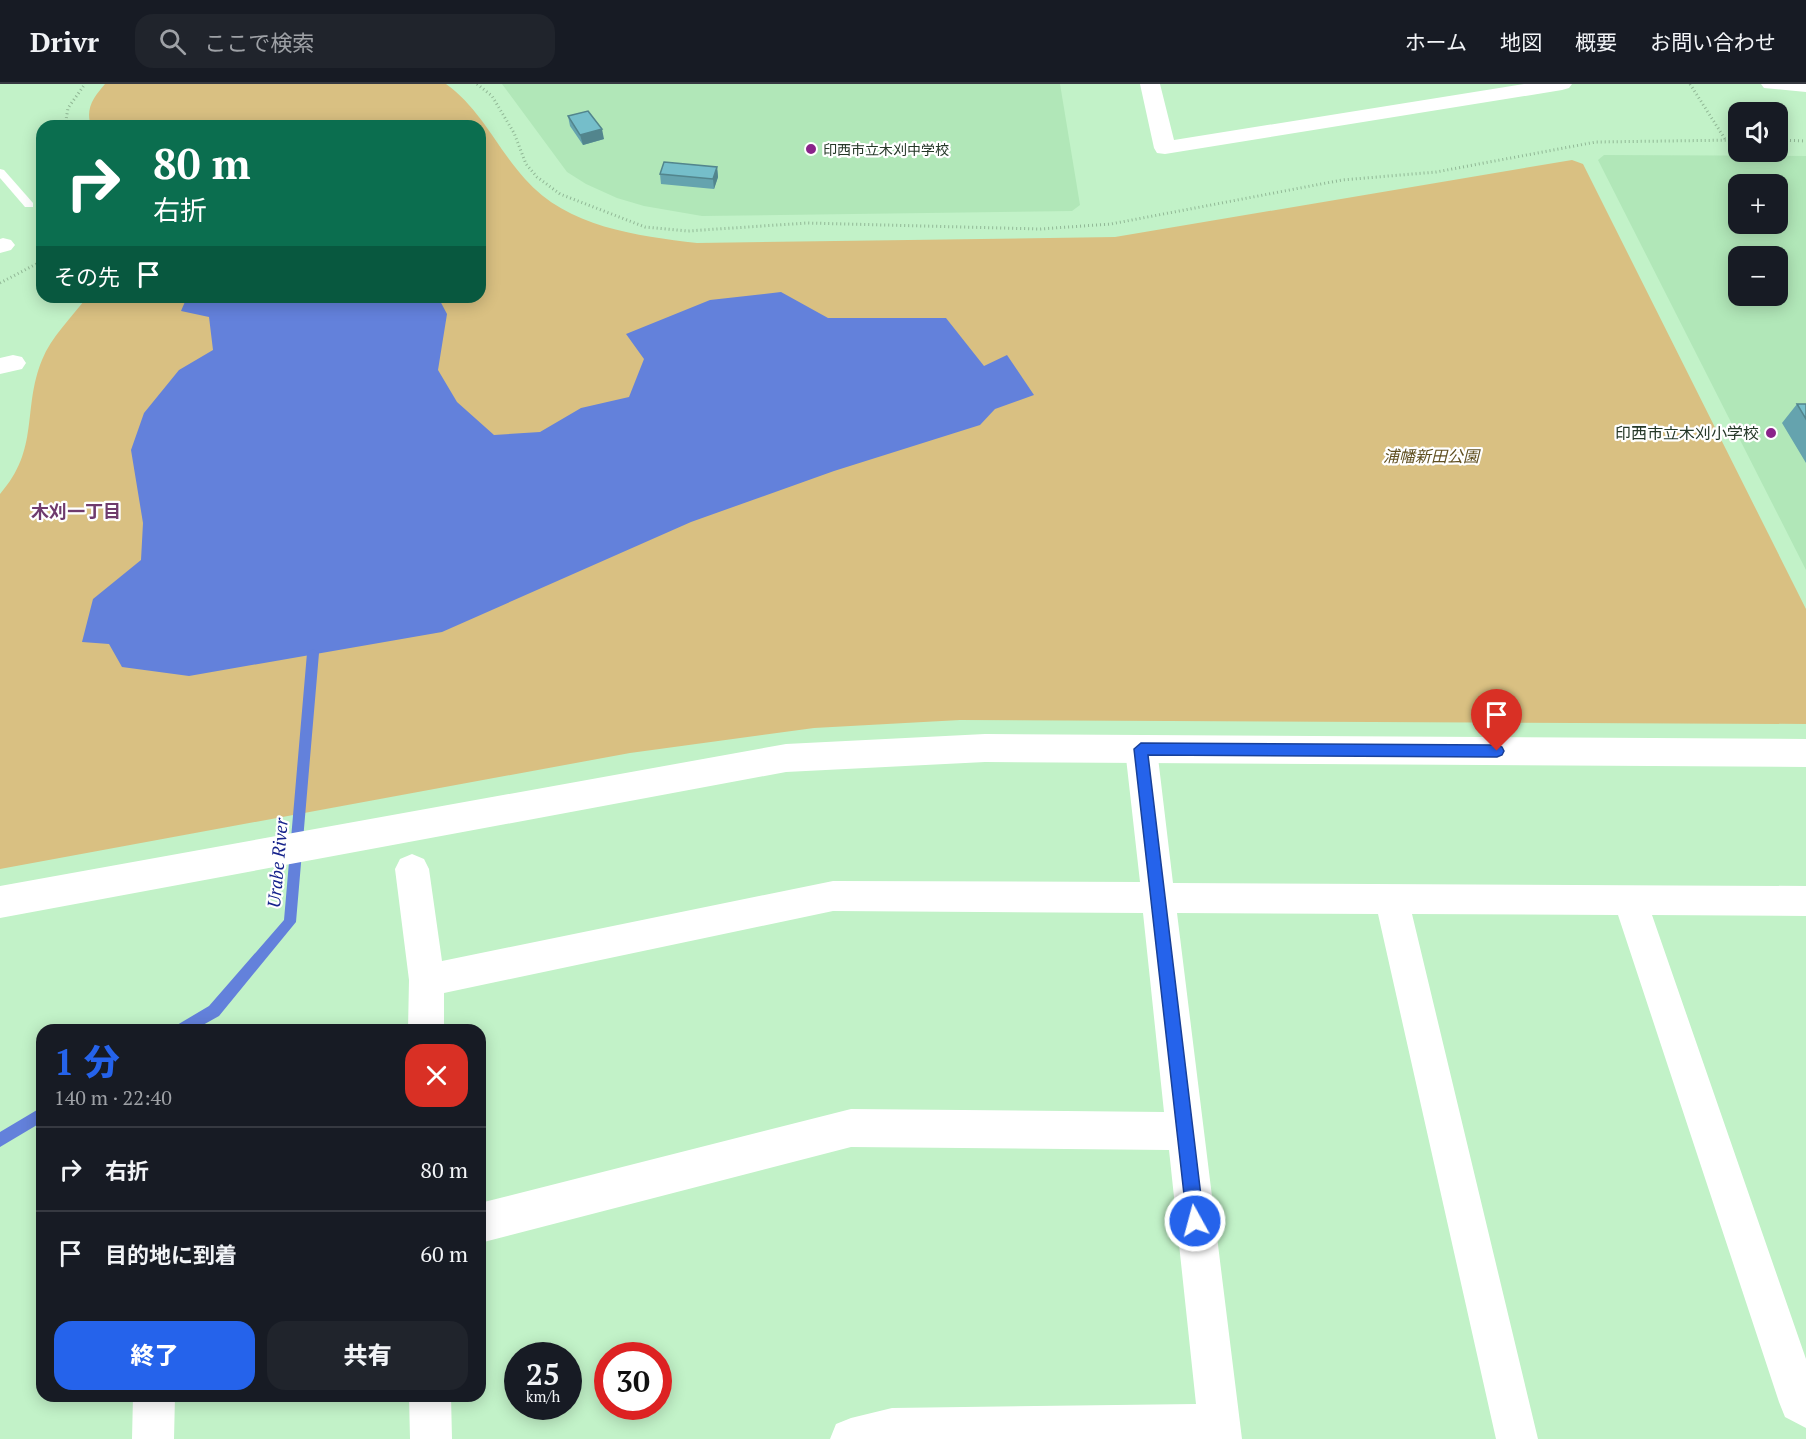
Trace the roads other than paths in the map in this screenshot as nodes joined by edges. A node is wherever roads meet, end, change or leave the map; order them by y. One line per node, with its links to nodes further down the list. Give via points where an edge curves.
1 (1150, 84): 2 (street, via 1165,148)
2 (1562, 84)
3 (1772, 84): 4 (street)
4 (1806, 86)
5 (0, 172): 6 (lane)
6 (29, 205)
7 (1141, 749): 8 (street); 10 (street); 14 (street, via 985,748 786,758)
8 (1806, 753)
9 (412, 869): 15 (street)
10 (1158, 897): 11 (street); 15 (street, via 833,896); 17 (street)
11 (1392, 899): 12 (street); 26 (street)
12 (1629, 900): 13 (street); 21 (street, via 1800,1402)
13 (1806, 901)
14 (0, 902)
15 (427, 980): 16 (street)
16 (426, 1024)
17 (1185, 1131): 18 (street, via 852,1128); 22 (street)
18 (486, 1221)
19 (154, 1402): 23 (street)
20 (430, 1402): 24 (street)
21 (1806, 1407)
22 (1199, 1432): 25 (street, via 892,1429)
23 (153, 1439)
24 (431, 1439)
25 (850, 1439)
26 (1517, 1439)

